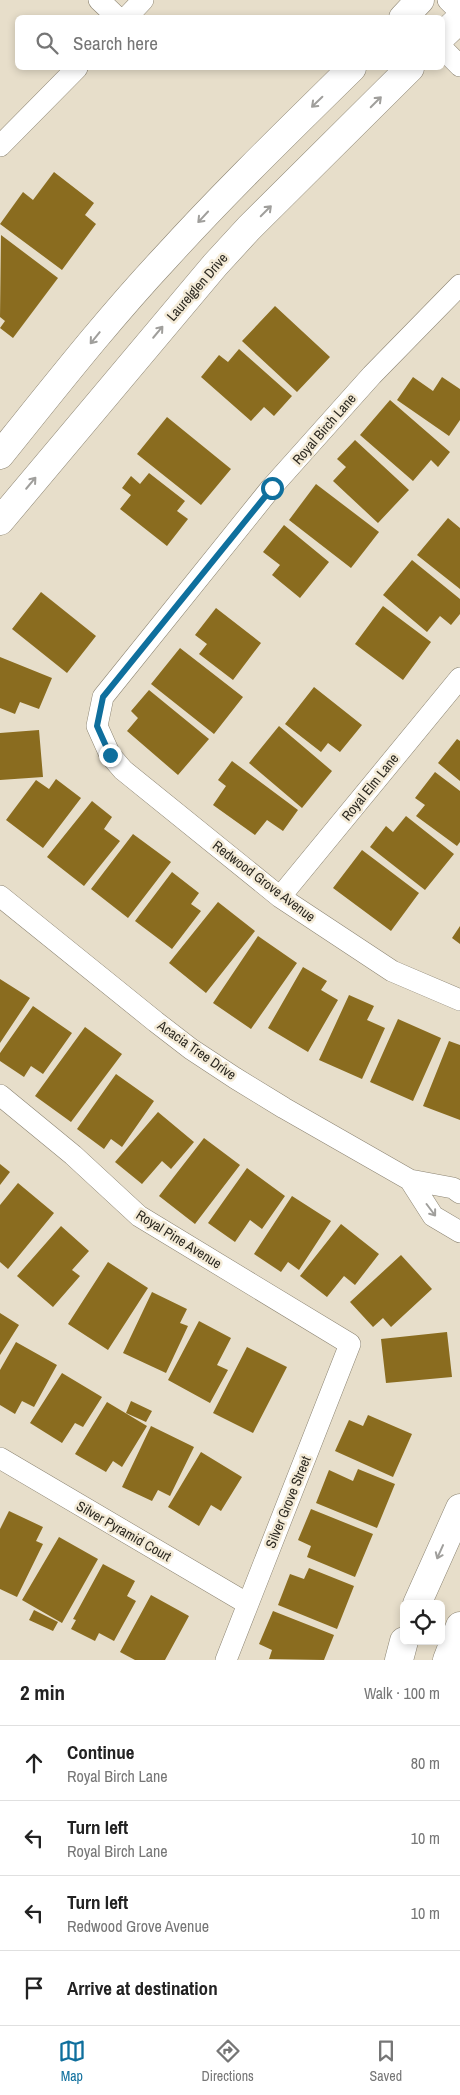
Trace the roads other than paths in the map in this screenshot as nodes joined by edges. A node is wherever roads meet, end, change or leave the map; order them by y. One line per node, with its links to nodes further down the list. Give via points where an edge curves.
1 (99, 0): 5 (street)
2 (144, 0): 6 (street)
3 (448, 0): 4 (street)
4 (460, 12)
5 (115, 15)
6 (129, 15)
7 (460, 19): 8 (street)
8 (445, 33)
9 (445, 51): 10 (street)
10 (460, 66)
11 (75, 70): 14 (street)
12 (350, 70): 16 (street, one-way to 16, via 164,258)
13 (408, 70): 17 (street, Laurelglen Drive, one-way to 13, via 249,228)
14 (0, 146)
15 (460, 285): 19 (street, Royal Birch Lane, via 372,375 272,488 103,697)
16 (0, 455)
17 (0, 521)
18 (460, 678): 21 (street, Royal Elm Lane)
19 (97, 726): 21 (street, Redwood Grove Avenue, via 110,755 123,770)
20 (0, 896): 24 (street, Acacia Tree Drive, via 191,1049 284,1108)
21 (280, 897): 22 (street, Redwood Grove Avenue, via 392,971)
22 (460, 1000)
23 (0, 1095): 27 (street, Royal Pine Avenue, via 73,1155 139,1216)
24 (410, 1180): 25 (street, Acacia Tree Drive); 26 (street, Acacia Tree Drive, one-way to 26, via 433,1216)
25 (460, 1192)
26 (460, 1232)
27 (350, 1344): 31 (street, Silver Grove Street)
28 (0, 1458): 31 (street, Silver Pyramid Court)
29 (460, 1508): 30 (street, one-way to 30)
30 (419, 1600)
31 (248, 1604): 34 (street, Silver Grove Street)
32 (460, 1626): 36 (street)
33 (403, 1645): 35 (street)
34 (226, 1660)
35 (399, 1660)
36 (447, 1660)

